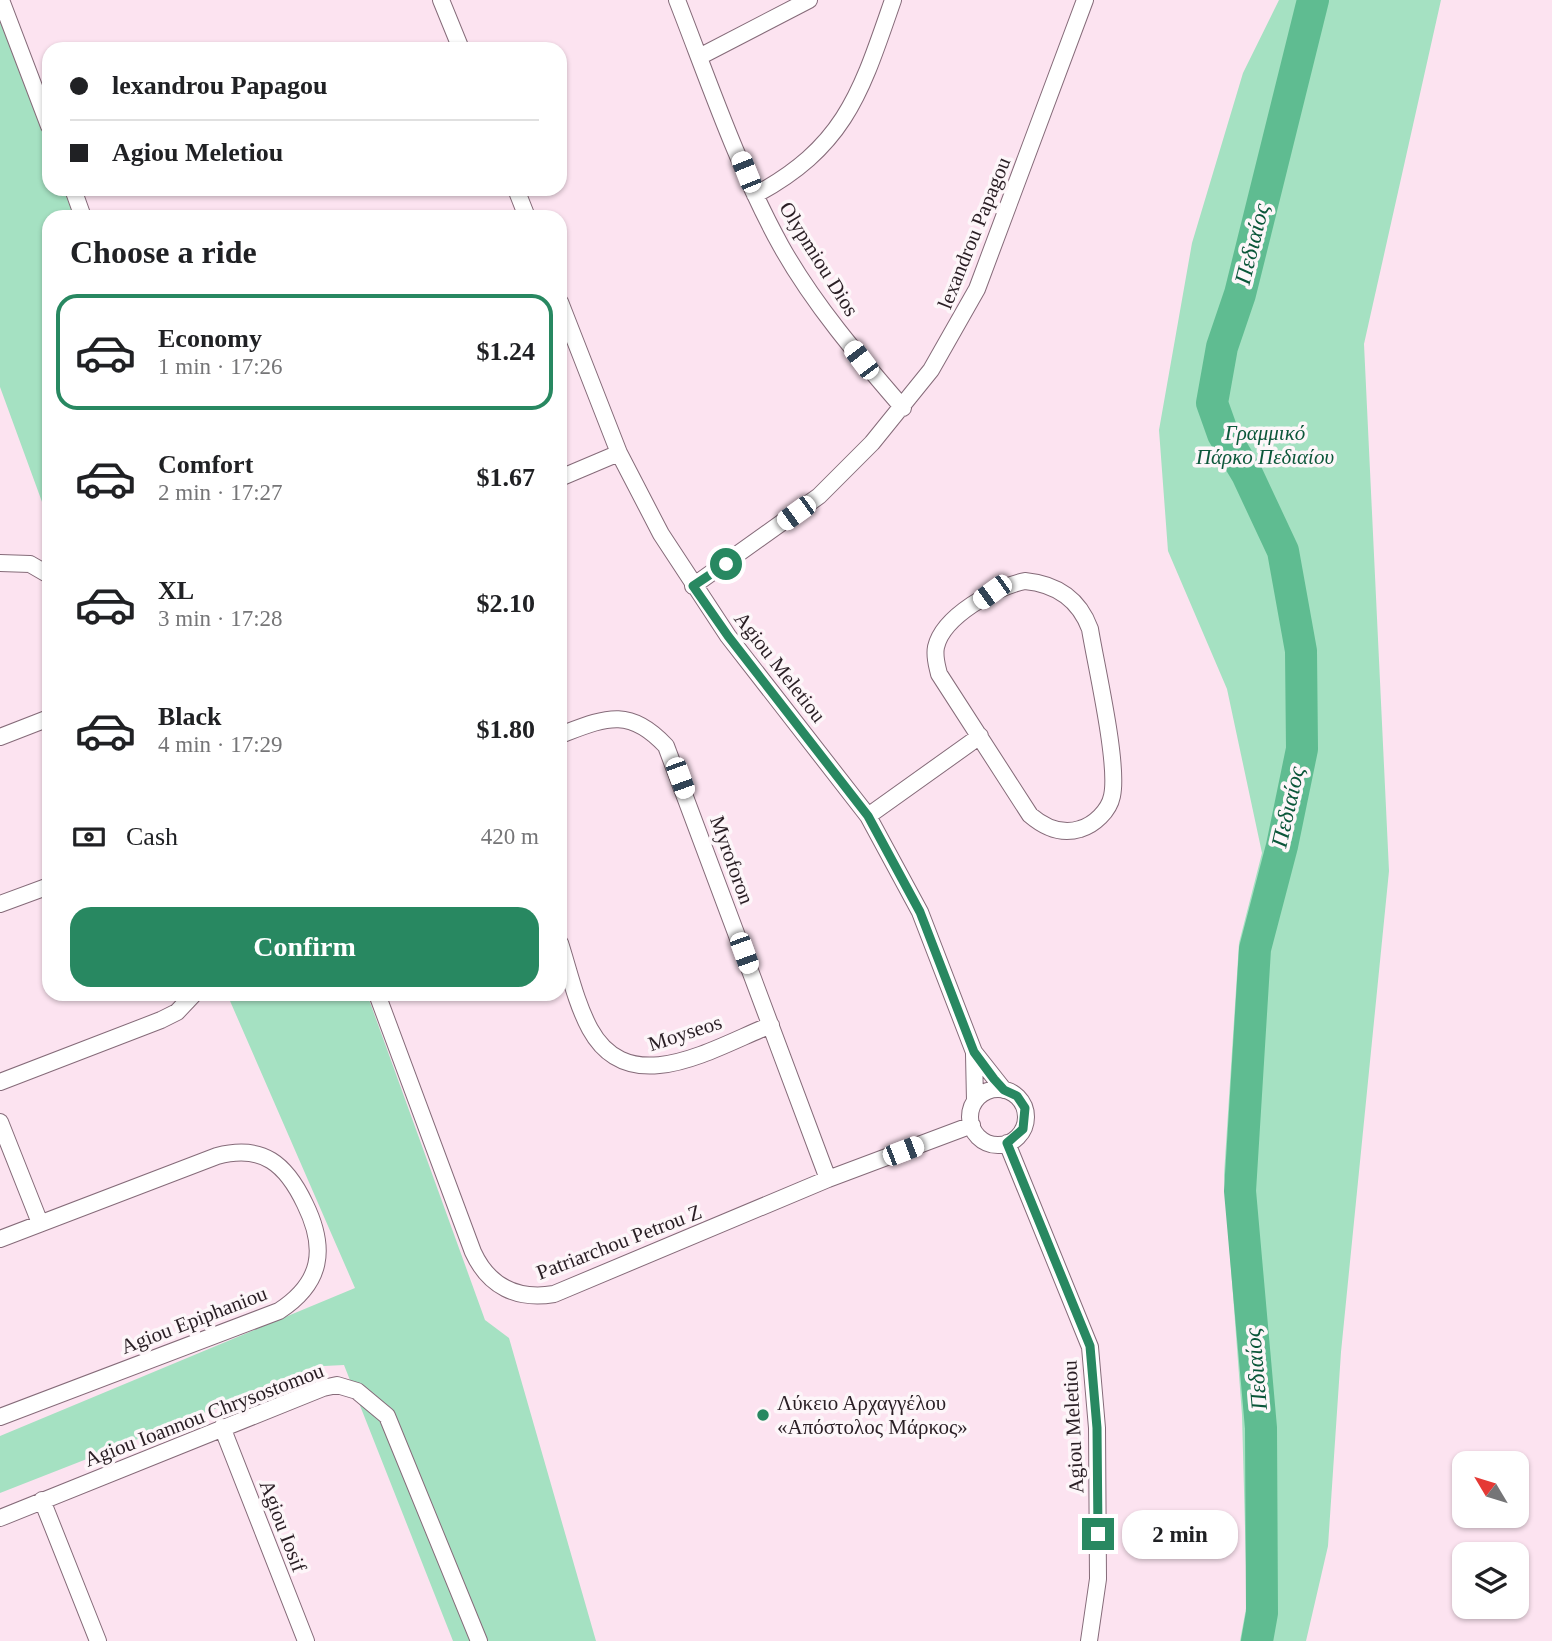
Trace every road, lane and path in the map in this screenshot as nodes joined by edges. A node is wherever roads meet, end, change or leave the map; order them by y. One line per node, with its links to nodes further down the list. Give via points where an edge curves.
1 (1, 0): 9 (street)
2 (442, 0): 7 (street)
3 (677, 0): 8 (street, Olypmiou Dios)
4 (809, 0): 8 (street)
5 (893, 0): 10 (street, via 860,90 834,135 789,177)
6 (1085, 0): 12 (street, lexandrou Papagou, via 977,289 931,370)
7 (458, 42)
8 (699, 57): 10 (street, Olypmiou Dios)
9 (42, 108)
10 (755, 194): 12 (street, Olypmiou Dios, via 807,287)
11 (567, 320): 13 (street, Agiou Meletiou)
12 (903, 408): 17 (street, lexandrou Papagou, via 819,496)
13 (619, 453): 14 (street); 17 (street, Agiou Meletiou)
14 (567, 475)
15 (0, 563): 16 (street, via 30,564)
16 (42, 571)
17 (693, 586): 22 (street, Agiou Meletiou)
18 (42, 721): 21 (street)
19 (567, 732): 28 (street, Myroforon, via 620,717 645,727 666,746)
20 (980, 736): 20 (street, via 1025,808 1045,826 1061,831 1081,829 1101,816 1108,805 1113,781 1090,629 1077,605 1051,585 1008,584 943,631 936,646 939,674); 22 (street)
21 (0, 737)
22 (868, 816): 29 (street, Agiou Meletiou, via 920,912)
23 (42, 889): 24 (street)
24 (0, 904)
25 (567, 963): 28 (street, Moyseos, via 591,1031 607,1051 630,1065 658,1067 677,1062)
26 (187, 1001): 30 (street, via 161,1020)
27 (380, 1001): 36 (street, Patriarchou Petrou Z, via 473,1252 485,1272 516,1295 554,1294)
28 (771, 1025): 36 (street, Myroforon)
29 (974, 1052): 31 (street, Agiou Meletiou); 32 (street, Agiou Meletiou)
30 (0, 1082)
31 (1004, 1090): 32 (street, via 990,1091); 35 (street, via 1017,1096 1026,1115 1023,1129)
32 (975, 1101): 34 (street)
33 (0, 1122): 37 (street)
34 (972, 1125): 35 (street, via 986,1142); 36 (street, Patriarchou Petrou Z)
35 (1007, 1143): 46 (street, Agiou Meletiou, via 1090,1346 1097,1428 1098,1579)
36 (828, 1179)
37 (40, 1223): 38 (street, Agiou Epiphaniou); 39 (street, Agiou Epiphaniou, via 217,1156 254,1153 274,1162 295,1183 319,1238 318,1256 303,1293 279,1311)
38 (0, 1239)
39 (0, 1417)
40 (222, 1427): 41 (street, Agiou Ioannou Chrysostomou); 44 (street, Agiou Iosif); 45 (street, Agiou Ioannou Chrysostomou, via 337,1385 374,1403 387,1416)
41 (41, 1500): 42 (street, Agiou Ioannou Chrysostomou); 43 (street)
42 (0, 1518)
43 (97, 1641)
44 (306, 1641)
45 (479, 1641)
46 (1089, 1641)

